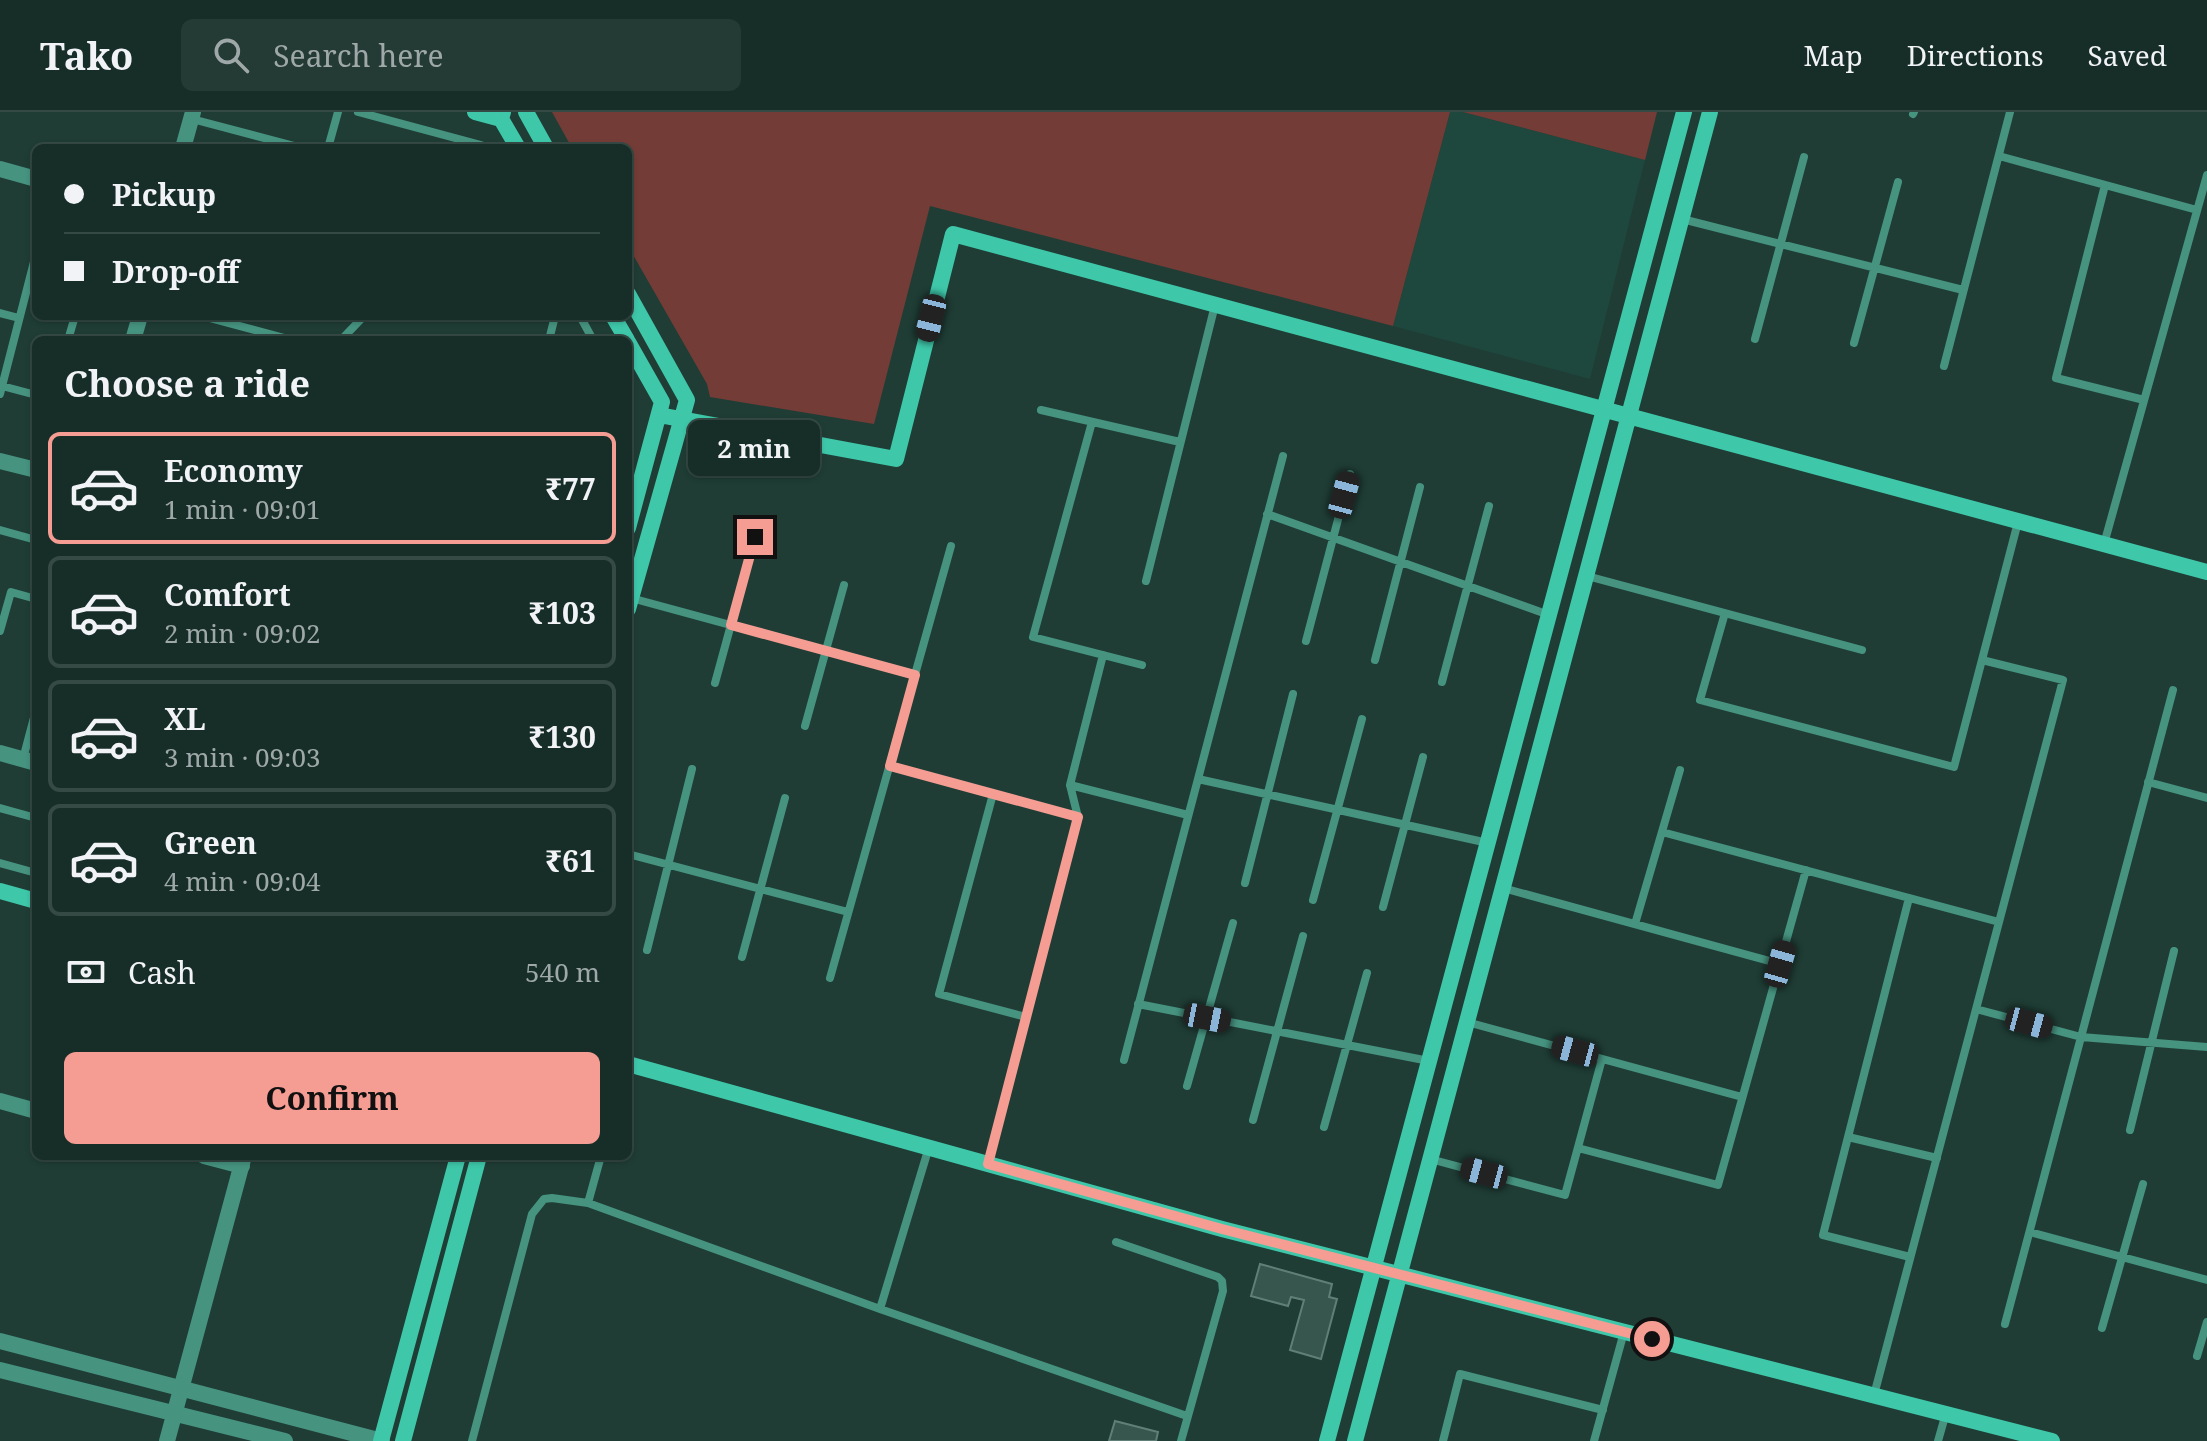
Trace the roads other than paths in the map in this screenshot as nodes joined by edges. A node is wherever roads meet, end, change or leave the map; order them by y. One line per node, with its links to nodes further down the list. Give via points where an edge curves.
1 (338, 112): 12 (lane)
2 (358, 112): 13 (lane)
3 (475, 112): 8 (street)
4 (526, 112): 15 (street)
5 (1684, 112): 44 (street)
6 (1710, 112): 24 (street)
7 (2010, 112): 16 (lane)
8 (502, 115): 14 (street)
9 (192, 116): 10 (street); 11 (lane)
10 (184, 144)
11 (288, 144)
12 (329, 144)
13 (477, 144)
14 (516, 144)
15 (544, 144)
16 (1999, 156): 22 (lane); 28 (lane)
17 (1804, 157): 25 (lane)
18 (0, 169): 20 (street)
19 (2207, 175): 23 (lane)
20 (32, 178)
21 (1898, 182): 26 (lane)
22 (2105, 185): 23 (lane); 43 (lane, via 2056,378)
23 (2197, 210): 43 (lane)
24 (1682, 219): 25 (lane); 47 (street)
25 (1781, 244): 26 (lane); 37 (lane)
26 (1875, 268): 28 (lane); 38 (lane)
27 (32, 269): 32 (lane)
28 (1963, 290): 40 (lane)
29 (632, 301): 48 (street, via 687,400)
30 (1215, 305): 44 (street); 48 (street, via 953,234 896,459); 50 (lane)
31 (0, 313): 32 (lane)
32 (19, 318): 41 (lane)
33 (217, 320): 35 (lane)
34 (360, 320): 36 (lane)
35 (277, 336)
36 (345, 336)
37 (1755, 339)
38 (1854, 343)
39 (632, 348): 46 (street, via 662,402)
40 (1944, 366)
41 (1, 390): 42 (lane)
42 (32, 394)
43 (2144, 400): 64 (lane)
44 (1604, 409): 47 (street); 76 (street)
45 (1041, 410): 49 (lane)
46 (659, 415): 48 (street); 57 (street)
47 (1630, 416): 59 (street); 68 (street)
48 (682, 420): 72 (street)
49 (1092, 422): 50 (lane); 82 (lane, via 1033,637)
50 (1180, 442): 69 (lane)
51 (1283, 456): 58 (lane)
52 (0, 461): 53 (street)
53 (32, 469)
54 (1350, 474): 62 (lane)
55 (1420, 487): 66 (lane)
56 (1489, 506): 71 (lane)
57 (632, 513)
58 (1267, 514): 62 (lane); 99 (lane)
59 (2019, 521): 64 (street); 84 (lane)
60 (0, 530): 63 (lane)
61 (755, 537): 77 (lane)
62 (1333, 538): 66 (lane); 79 (lane)
63 (32, 539)
64 (2104, 544): 67 (street)
65 (951, 546): 86 (lane)
66 (1400, 562): 71 (lane); 83 (lane)
67 (2207, 572)
68 (1587, 576): 75 (lane); 120 (street)
69 (1146, 581)
70 (844, 585): 81 (lane)
71 (1467, 586): 76 (lane); 87 (lane)
72 (632, 597)
73 (32, 598): 78 (lane, via 11,592)
74 (632, 604): 77 (lane)
75 (1725, 613): 80 (lane); 84 (lane, via 1700,700 1954,767)
76 (1549, 616): 113 (street)
77 (731, 625): 81 (lane); 88 (lane)
78 (0, 631)
79 (1306, 641)
80 (1862, 650)
81 (826, 651): 86 (lane); 92 (lane)
82 (1103, 655): 85 (lane); 101 (lane)
83 (1375, 660)
84 (1982, 660): 128 (lane, via 2063,680)
85 (1142, 665)
86 (915, 675): 96 (lane)
87 (1442, 682)
88 (715, 683)
89 (2173, 690): 100 (lane)
90 (1293, 694): 103 (lane)
91 (1362, 719): 107 (lane)
92 (805, 726)
93 (0, 753): 95 (street)
94 (1423, 757): 111 (lane)
95 (30, 761)
96 (890, 766): 102 (lane); 127 (lane)
97 (692, 769): 116 (lane)
98 (1680, 770): 112 (lane)
99 (1198, 779): 103 (lane); 108 (lane)
100 (2148, 782): 105 (lane); 144 (lane)
101 (1070, 785): 108 (lane); 110 (lane)
102 (993, 794): 110 (lane); 140 (lane, via 939,994)
103 (1267, 794): 107 (lane); 119 (lane)
104 (785, 798): 121 (lane)
105 (2207, 798)
106 (0, 808): 109 (lane)
107 (1338, 810): 111 (lane); 125 (lane)
108 (1188, 815): 138 (lane)
109 (32, 817)
110 (1078, 817): 140 (lane)
111 (1405, 825): 113 (lane); 126 (lane)
112 (1662, 832): 117 (lane); 130 (lane)
113 (1488, 843): 150 (street)
114 (632, 855): 116 (lane)
115 (0, 863): 118 (lane)
116 (668, 865): 121 (lane); 132 (lane)
117 (1806, 870): 123 (lane); 135 (lane)
118 (32, 872)
119 (1245, 883)
120 (1503, 888): 130 (lane); 142 (street)
121 (761, 889): 127 (lane); 134 (lane)
122 (0, 891): 124 (street)
123 (1909, 898): 128 (lane); 159 (lane)
124 (32, 900)
125 (1313, 900)
126 (1383, 907)
127 (848, 912): 137 (lane)
128 (1999, 922): 139 (lane)
129 (1233, 923): 141 (lane)
130 (1635, 924): 135 (lane)
131 (1303, 936): 143 (lane)
132 (647, 950)
133 (2174, 951): 145 (lane)
134 (742, 957)
135 (1780, 964): 153 (lane)
136 (1367, 973): 146 (lane)
137 (830, 978)
138 (1138, 1004): 141 (lane); 149 (lane)
139 (1976, 1009): 144 (lane); 162 (lane)
140 (1026, 1017): 168 (lane)
141 (1207, 1018): 143 (lane); 152 (lane)
142 (1467, 1022): 148 (lane); 163 (street)
143 (1277, 1031): 146 (lane); 156 (lane)
144 (2081, 1037): 145 (lane); 171 (lane)
145 (2151, 1043): 147 (lane); 158 (lane)
146 (1347, 1045): 150 (lane); 157 (lane)
147 (2207, 1047)
148 (1602, 1059): 153 (lane); 161 (lane)
149 (1124, 1060)
150 (1429, 1061): 175 (street)
151 (632, 1065): 160 (street)
152 (1187, 1086)
153 (1742, 1097): 161 (lane, via 1718,1185)
154 (0, 1101): 155 (street)
155 (32, 1110)
156 (1253, 1120)
157 (1324, 1127)
158 (2130, 1130)
159 (1848, 1137): 162 (lane); 173 (lane, via 1823,1235)
160 (929, 1147): 168 (street); 178 (lane)
161 (1578, 1148): 163 (lane, via 1565,1195)
162 (1937, 1158): 173 (lane)
163 (1430, 1159): 176 (street)
164 (457, 1160): 194 (street)
165 (478, 1160): 195 (street)
166 (600, 1160): 170 (lane)
167 (243, 1161): 186 (street)
168 (988, 1164): 175 (street)
169 (2143, 1184): 174 (lane)
170 (588, 1203): 178 (lane); 196 (lane, via 544,1199 532,1214)
171 (2030, 1232): 174 (lane); 180 (lane)
172 (1116, 1242): 191 (lane, via 1222,1281)
173 (1910, 1257): 187 (lane)
174 (2122, 1257): 177 (lane); 181 (lane)
175 (1374, 1268): 176 (street); 198 (street)
176 (1399, 1275): 182 (street); 199 (street)
177 (2207, 1280)
178 (880, 1309): 191 (lane)
179 (2207, 1322): 184 (lane)
180 (2005, 1324)
181 (2102, 1328)
182 (1625, 1332): 187 (street); 188 (lane)
183 (0, 1341): 186 (street)
184 (2197, 1356)
185 (0, 1370): 189 (street)
186 (181, 1388): 189 (street); 194 (street)
187 (1874, 1395): 190 (street)
188 (1603, 1410): 200 (lane, via 1460,1374); 201 (lane)
189 (174, 1413): 192 (street); 193 (street)
190 (1946, 1413): 202 (lane); 203 (street)
191 (1187, 1416): 197 (lane)
192 (167, 1441)
193 (285, 1441)
194 (381, 1441)
195 (403, 1441)
196 (472, 1441)
197 (1181, 1441)
198 (1327, 1441)
199 (1355, 1441)
200 (1443, 1441)
201 (1594, 1441)
202 (1938, 1441)
203 (2052, 1441)

